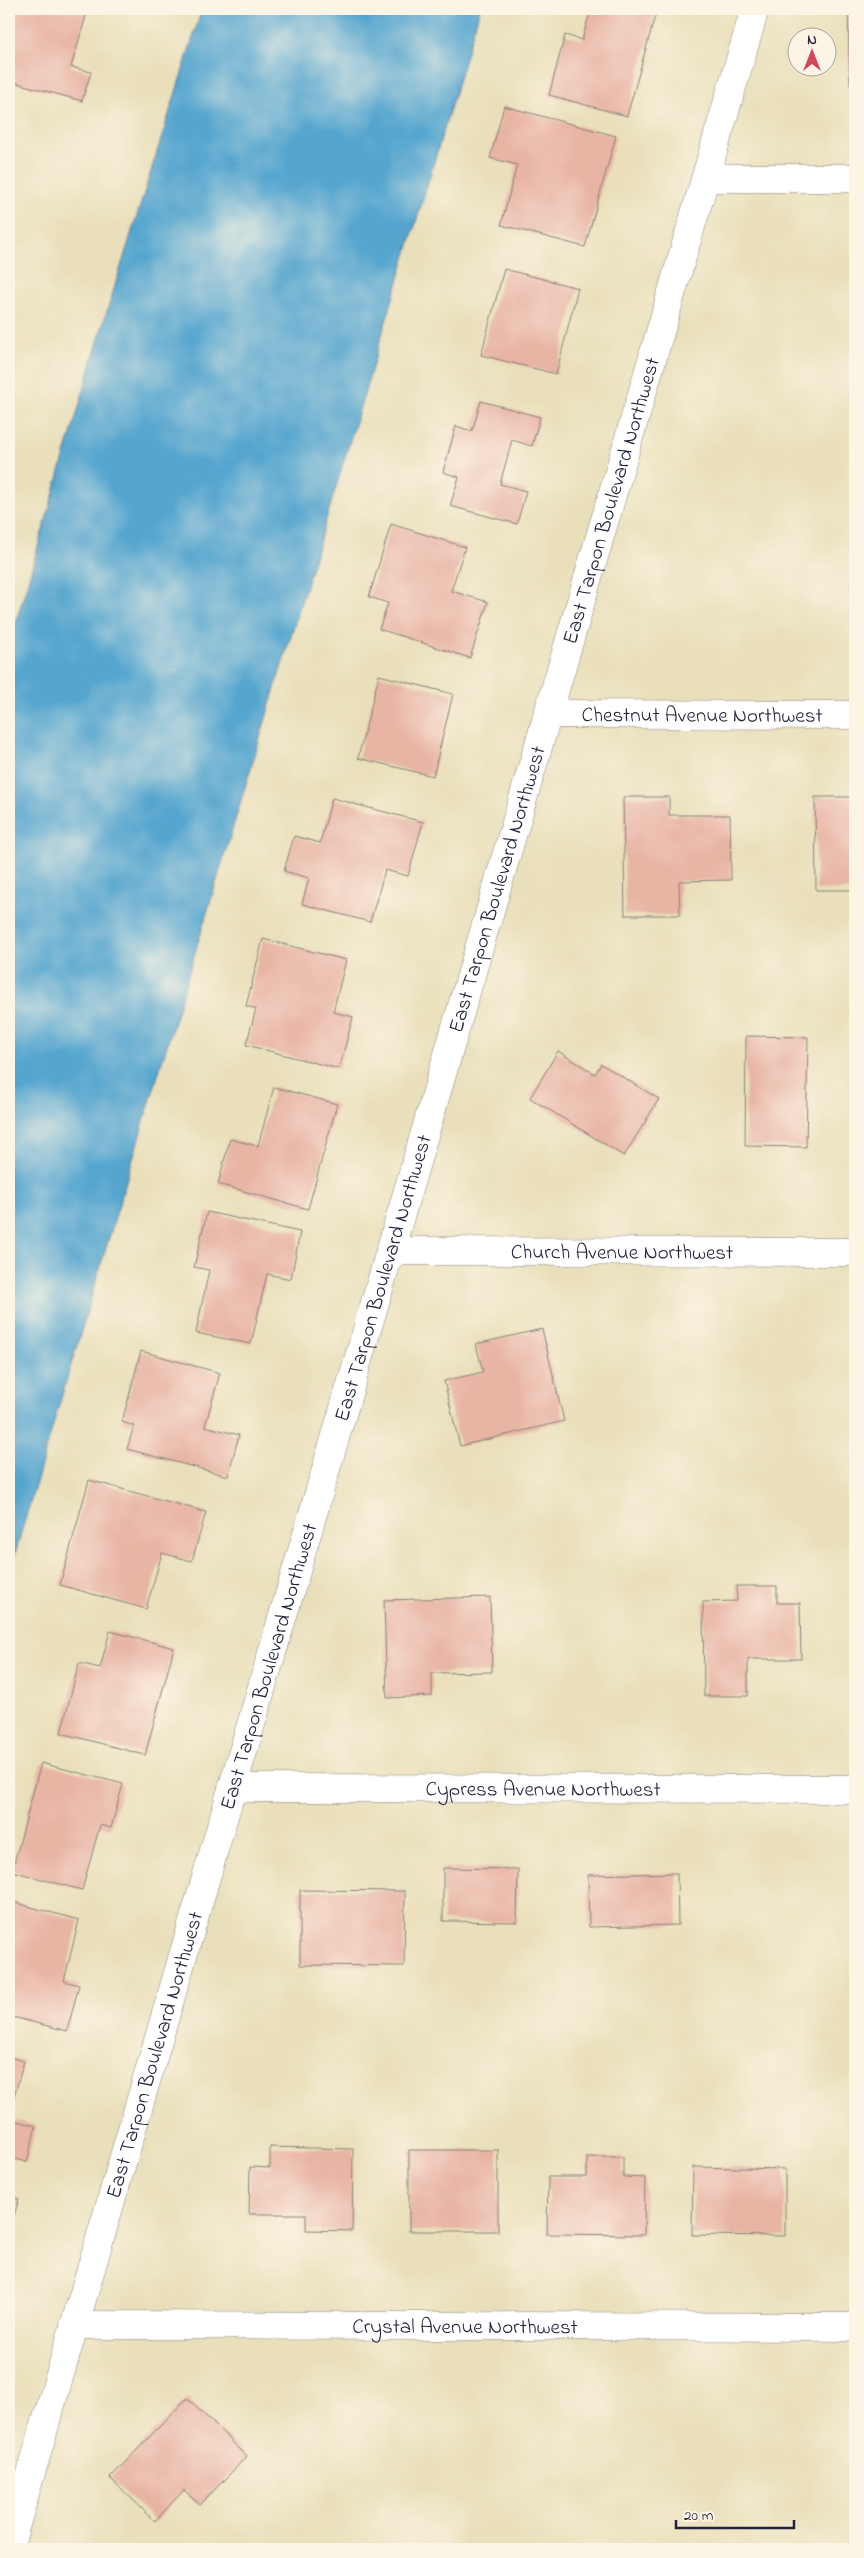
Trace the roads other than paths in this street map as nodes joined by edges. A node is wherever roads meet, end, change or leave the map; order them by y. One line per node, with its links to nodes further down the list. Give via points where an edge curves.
1 (756, 9): 2 (street, East Tarpon Boulevard Northwest)
2 (706, 178): 3 (street); 4 (street, East Tarpon Boulevard Northwest)
3 (855, 178)
4 (548, 714): 5 (street, Chestnut Avenue Northwest); 6 (street, East Tarpon Boulevard Northwest)
5 (855, 715)
6 (390, 1251): 7 (street, Church Avenue Northwest); 8 (street, East Tarpon Boulevard Northwest)
7 (855, 1252)
8 (232, 1788): 9 (street, Cypress Avenue Northwest); 10 (street, East Tarpon Boulevard Northwest)
9 (855, 1789)
10 (74, 2325): 11 (street, Crystal Avenue Northwest); 12 (street, East Tarpon Boulevard Northwest)
11 (855, 2326)
12 (9, 2548)

